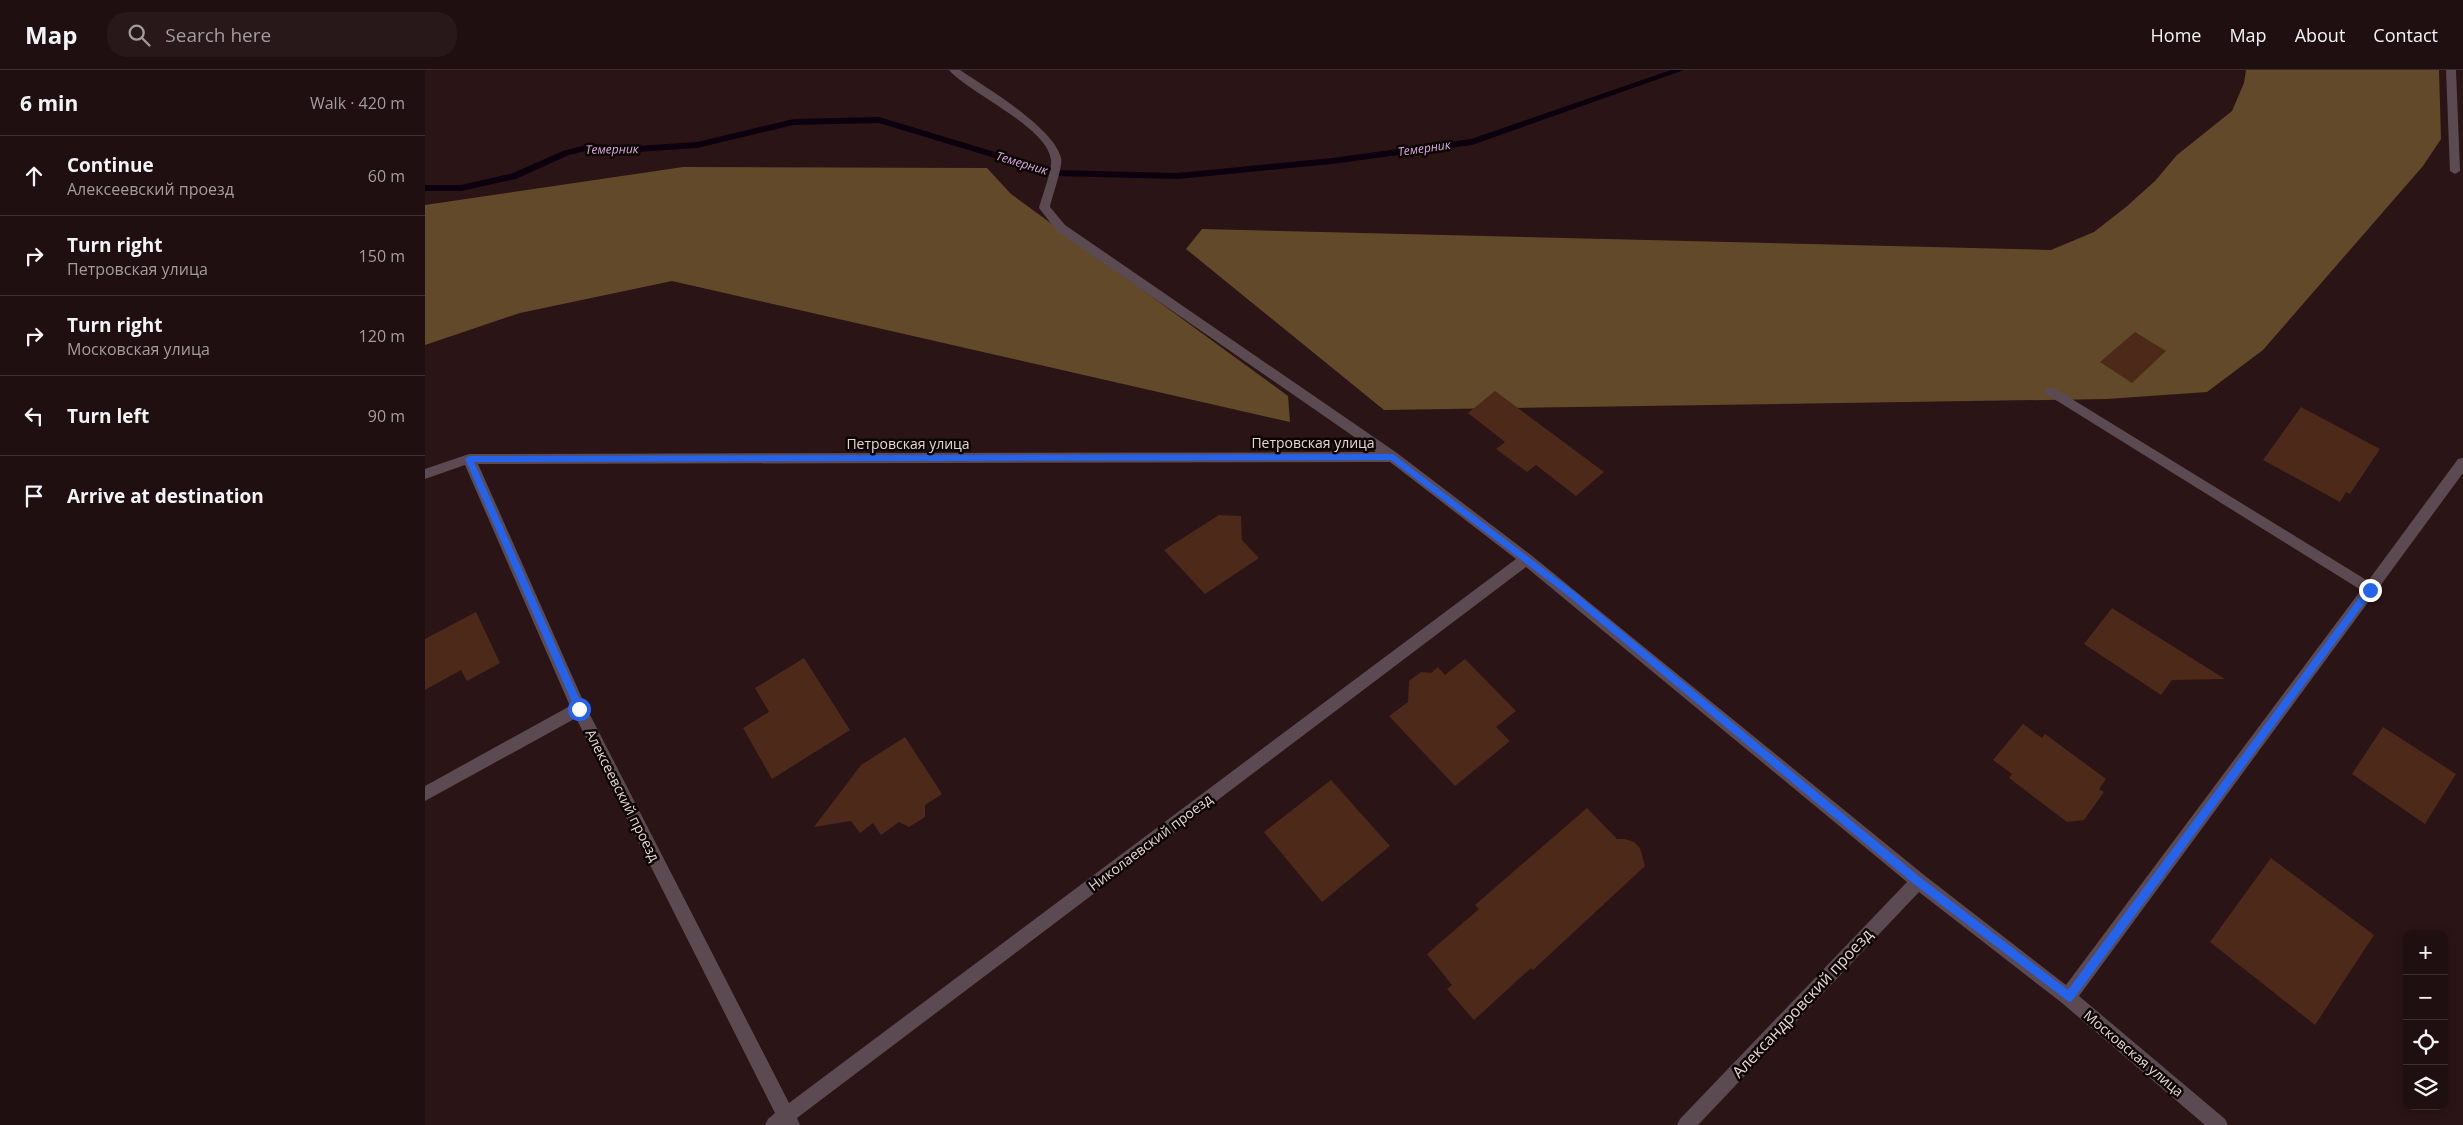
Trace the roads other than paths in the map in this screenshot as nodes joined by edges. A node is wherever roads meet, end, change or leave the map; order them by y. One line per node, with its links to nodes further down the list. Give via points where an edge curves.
1 (954, 70): 5 (street, Московская улица, via 1018,115 1049,142 1056,160 1045,208 1061,228)
2 (2451, 70): 3 (street)
3 (2455, 171)
4 (2050, 391): 10 (street)
5 (1393, 457): 6 (street, Петровская улица); 9 (street, Московская улица)
6 (469, 459): 8 (street, Петровская улица); 11 (street, Алексеевский проезд)
7 (2463, 463): 10 (street)
8 (425, 474)
9 (1526, 559): 13 (street, Московская улица); 15 (street, Николаевский проезд)
10 (2370, 590): 14 (street)
11 (579, 709): 12 (street); 15 (street, Алексеевский проезд)
12 (425, 794)
13 (1917, 881): 14 (street, Московская улица); 16 (street, Александровский проезд)
14 (2069, 997): 17 (street, Московская улица)
15 (784, 1122)
16 (1686, 1125)
17 (2219, 1125)

